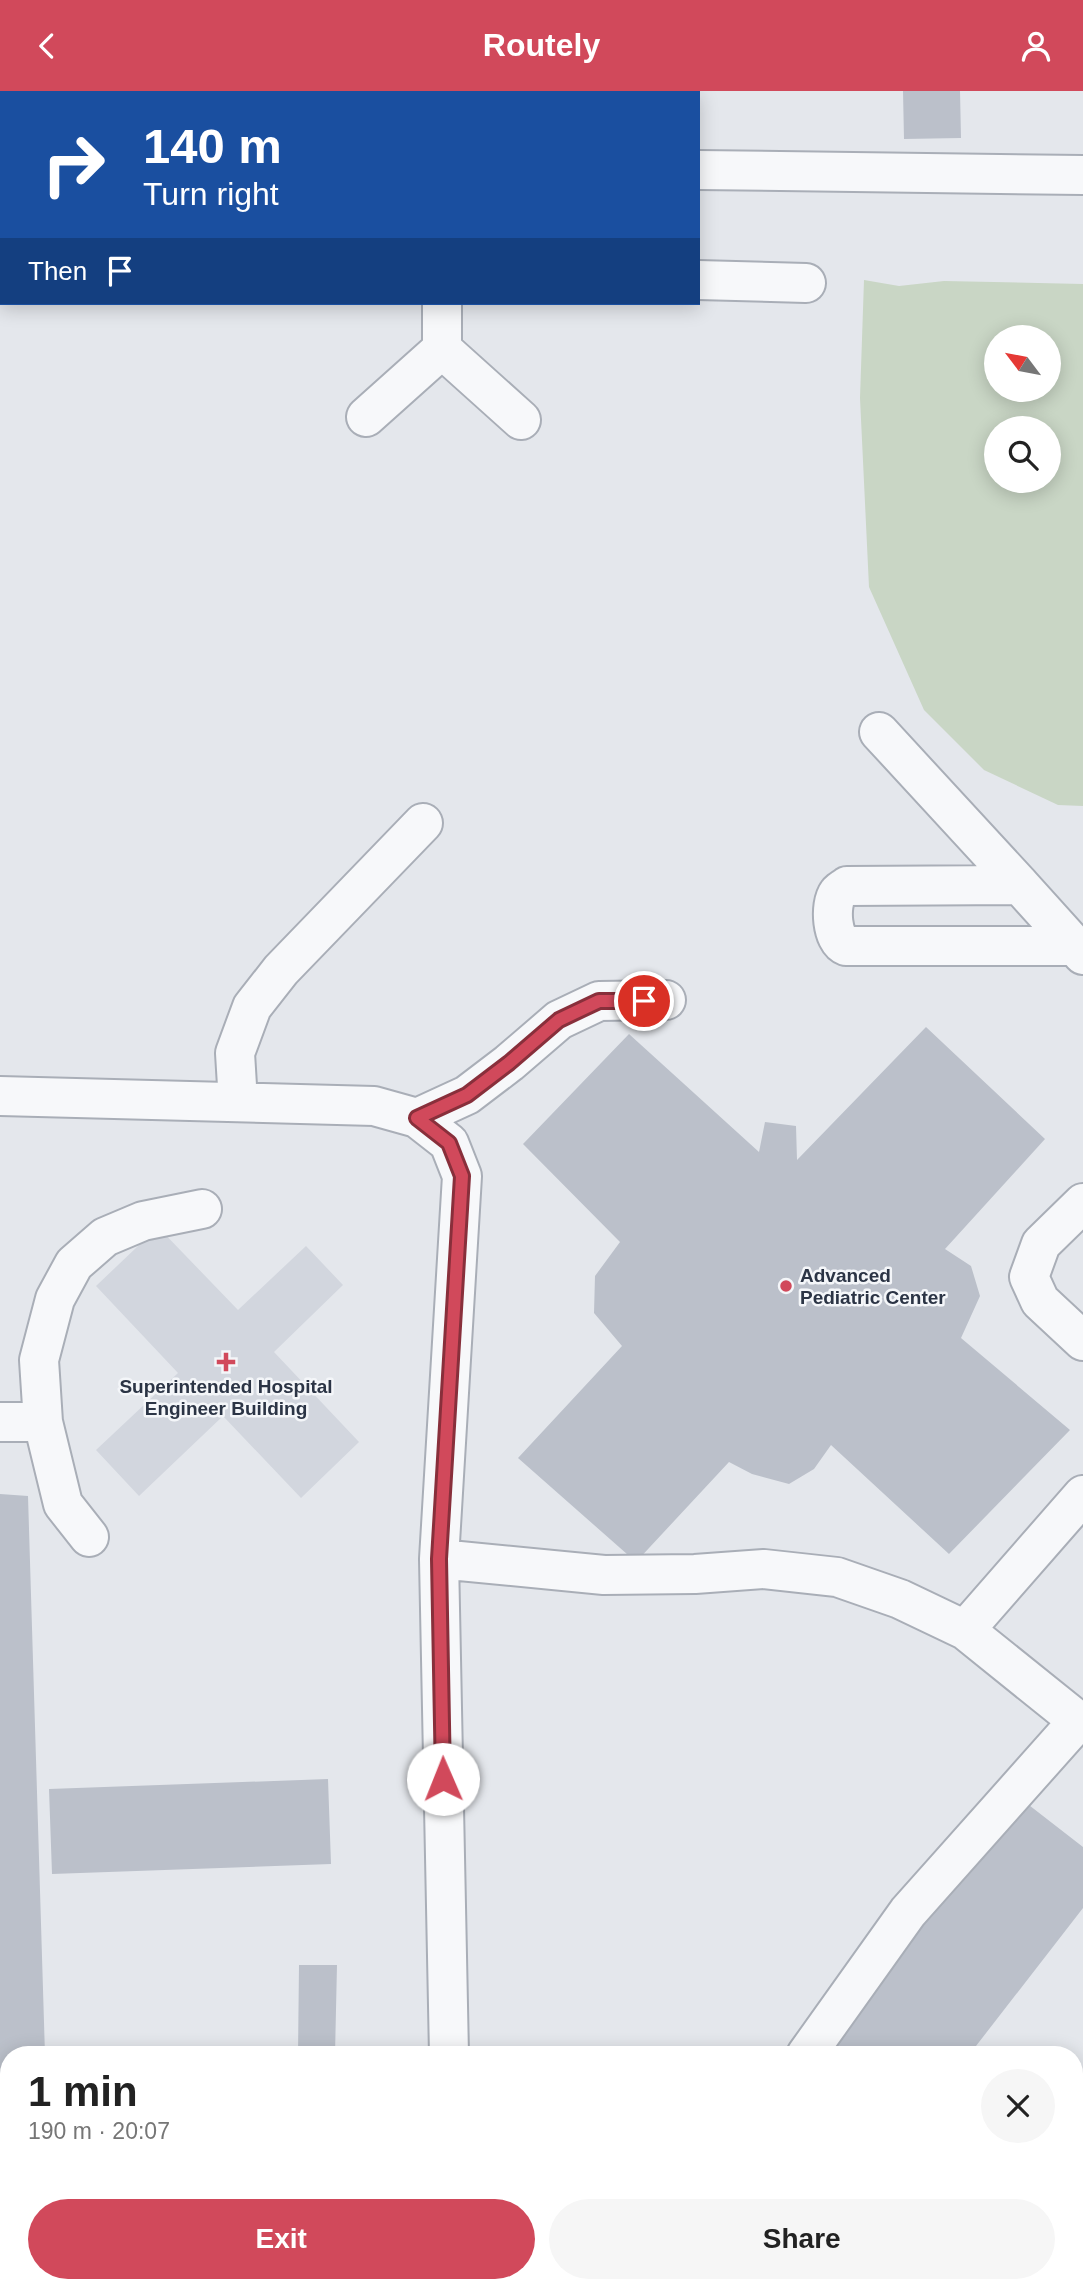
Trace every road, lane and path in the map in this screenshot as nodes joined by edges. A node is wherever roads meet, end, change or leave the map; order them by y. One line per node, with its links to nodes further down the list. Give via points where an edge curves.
1 (700, 170): 2 (street)
2 (1083, 175)
3 (700, 280): 4 (street)
4 (806, 283)
5 (442, 305): 6 (street)
6 (442, 349): 7 (street); 8 (street)
7 (366, 417)
8 (521, 421)
9 (879, 732): 11 (street)
10 (423, 823): 15 (street, via 281,970 252,1007 235,1053)
11 (1020, 885): 12 (street); 12 (street, via 847,886 838,892 834,904 835,936 846,946)
12 (1079, 951)
13 (666, 1000): 16 (street, via 599,1001 559,1020 467,1095)
14 (0, 1096): 15 (street)
15 (238, 1103): 16 (street, via 374,1106)
16 (417, 1118): 24 (street, via 449,1143 462,1176)
17 (1083, 1203): 19 (street, via 1041,1244 1029,1277 1040,1301)
18 (202, 1209): 21 (street, via 143,1221 105,1237 74,1265 55,1299 39,1360)
19 (1083, 1341)
20 (0, 1422): 21 (street)
21 (43, 1422): 23 (street, via 63,1504)
22 (1083, 1495): 25 (street)
23 (89, 1537)
24 (439, 1559): 25 (street, via 604,1575 764,1569 837,1577 900,1599); 27 (street)
25 (965, 1630): 26 (street)
26 (1080, 1723): 28 (street, via 908,1912)
27 (449, 2046)
28 (812, 2046)

